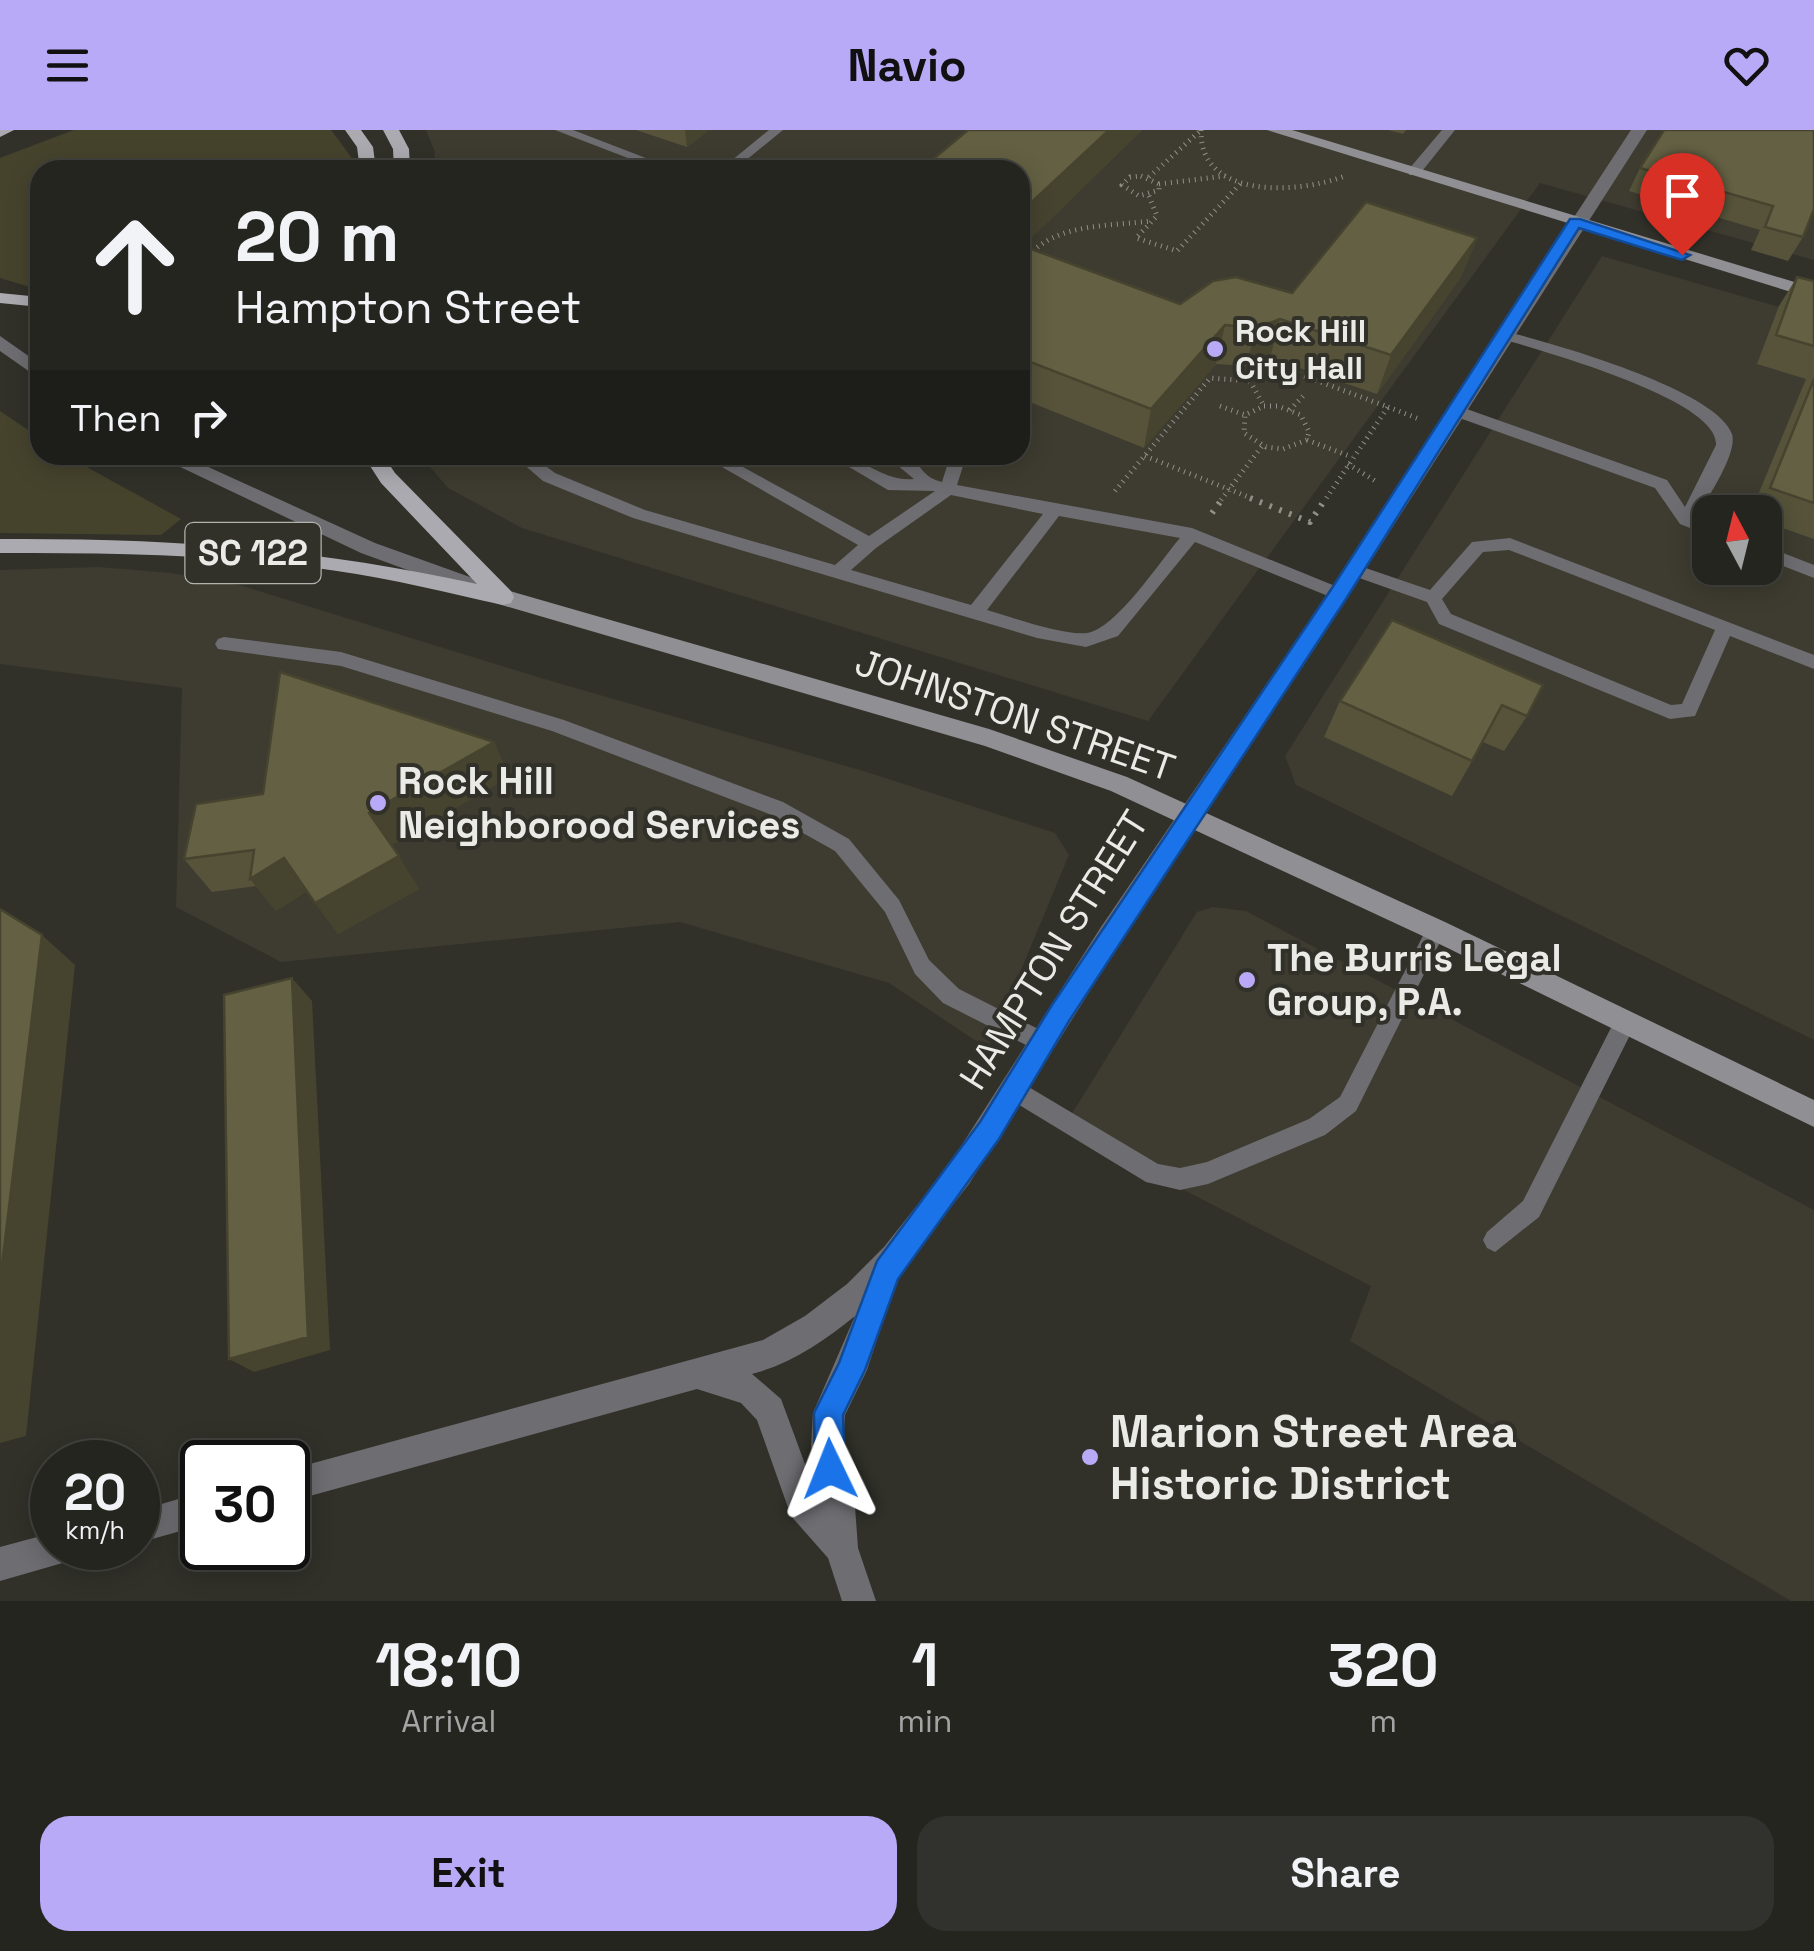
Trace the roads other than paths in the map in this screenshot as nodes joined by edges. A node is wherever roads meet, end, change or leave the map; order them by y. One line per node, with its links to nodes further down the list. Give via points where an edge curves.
1 (390, 130): 9 (main road)
2 (560, 130): 10 (lane)
3 (777, 130): 11 (lane)
4 (1275, 130): 12 (main road)
5 (1449, 130): 12 (lane)
6 (1640, 130): 13 (street, HAMPTON STREET)
7 (353, 131): 8 (main road)
8 (367, 160)
9 (402, 160)
10 (643, 160)
11 (739, 160)
12 (1414, 172): 13 (main road)
13 (1575, 222): 14 (main road); 17 (street, HAMPTON STREET)
14 (1814, 294)
15 (0, 298): 16 (main road)
16 (30, 301)
17 (1504, 335): 20 (street, HAMPTON STREET); 31 (lane, via 1705,408 1725,432 1724,447)
18 (0, 342): 19 (street)
19 (30, 365)
20 (1456, 411): 31 (lane, via 1660,484); 37 (street, HAMPTON STREET)
21 (187, 465): 41 (street, JOHNSTON STREET, via 368,548)
22 (379, 465): 41 (main road)
23 (533, 465): 38 (lane, via 549,478 639,514)
24 (727, 465): 34 (lane)
25 (855, 465): 28 (lane, via 894,486)
26 (910, 465): 28 (lane)
27 (955, 465): 29 (lane)
28 (926, 483): 29 (lane)
29 (948, 488): 30 (lane); 34 (lane)
30 (1055, 510): 33 (lane); 43 (lane)
31 (1686, 520): 32 (lane)
32 (1692, 522)
33 (1192, 534): 40 (lane); 43 (lane, via 1112,631 1086,640)
34 (870, 544): 38 (lane)
35 (0, 546): 41 (main road, SC 122, via 260,554)
36 (1782, 559): 39 (lane)
37 (1354, 570): 40 (street, HAMPTON STREET); 42 (lane)
38 (838, 572): 43 (lane)
39 (1814, 572)
40 (1339, 594): 47 (street, HAMPTON STREET)
41 (502, 597): 47 (main road, JOHNSTON STREET, via 989,738)
42 (1433, 598): 44 (lane, via 1478,546 1510,544); 44 (lane, via 1445,619 1670,712 1688,711)
43 (975, 613)
44 (1724, 629): 46 (lane)
45 (224, 644): 50 (lane, via 341,660 557,725 776,808 842,845 892,906 922,967 952,996)
46 (1814, 662)
47 (1190, 815): 48 (main road, JOHNSTON STREET); 50 (street, HAMPTON STREET)
48 (1436, 930): 49 (main road, JOHNSTON STREET); 51 (lane, via 1348,1104 1318,1127 1208,1173 1180,1179 1154,1174)
49 (1626, 1021): 52 (main road, JOHNSTON STREET); 53 (lane, via 1532,1210)
50 (1042, 1042): 51 (street, HAMPTON STREET)
51 (1014, 1090): 54 (street, HAMPTON STREET)
52 (1814, 1114)
53 (1494, 1240)
54 (887, 1271): 55 (street, HAMPTON STREET, via 808,1336); 57 (street, via 829,1413)
55 (706, 1373): 56 (street, HAMPTON STREET); 57 (street, via 709,1380 750,1389 770,1410 803,1504)
56 (310, 1480)
57 (841, 1548): 60 (street)
58 (30, 1556): 59 (street)
59 (0, 1564)
60 (860, 1601)

